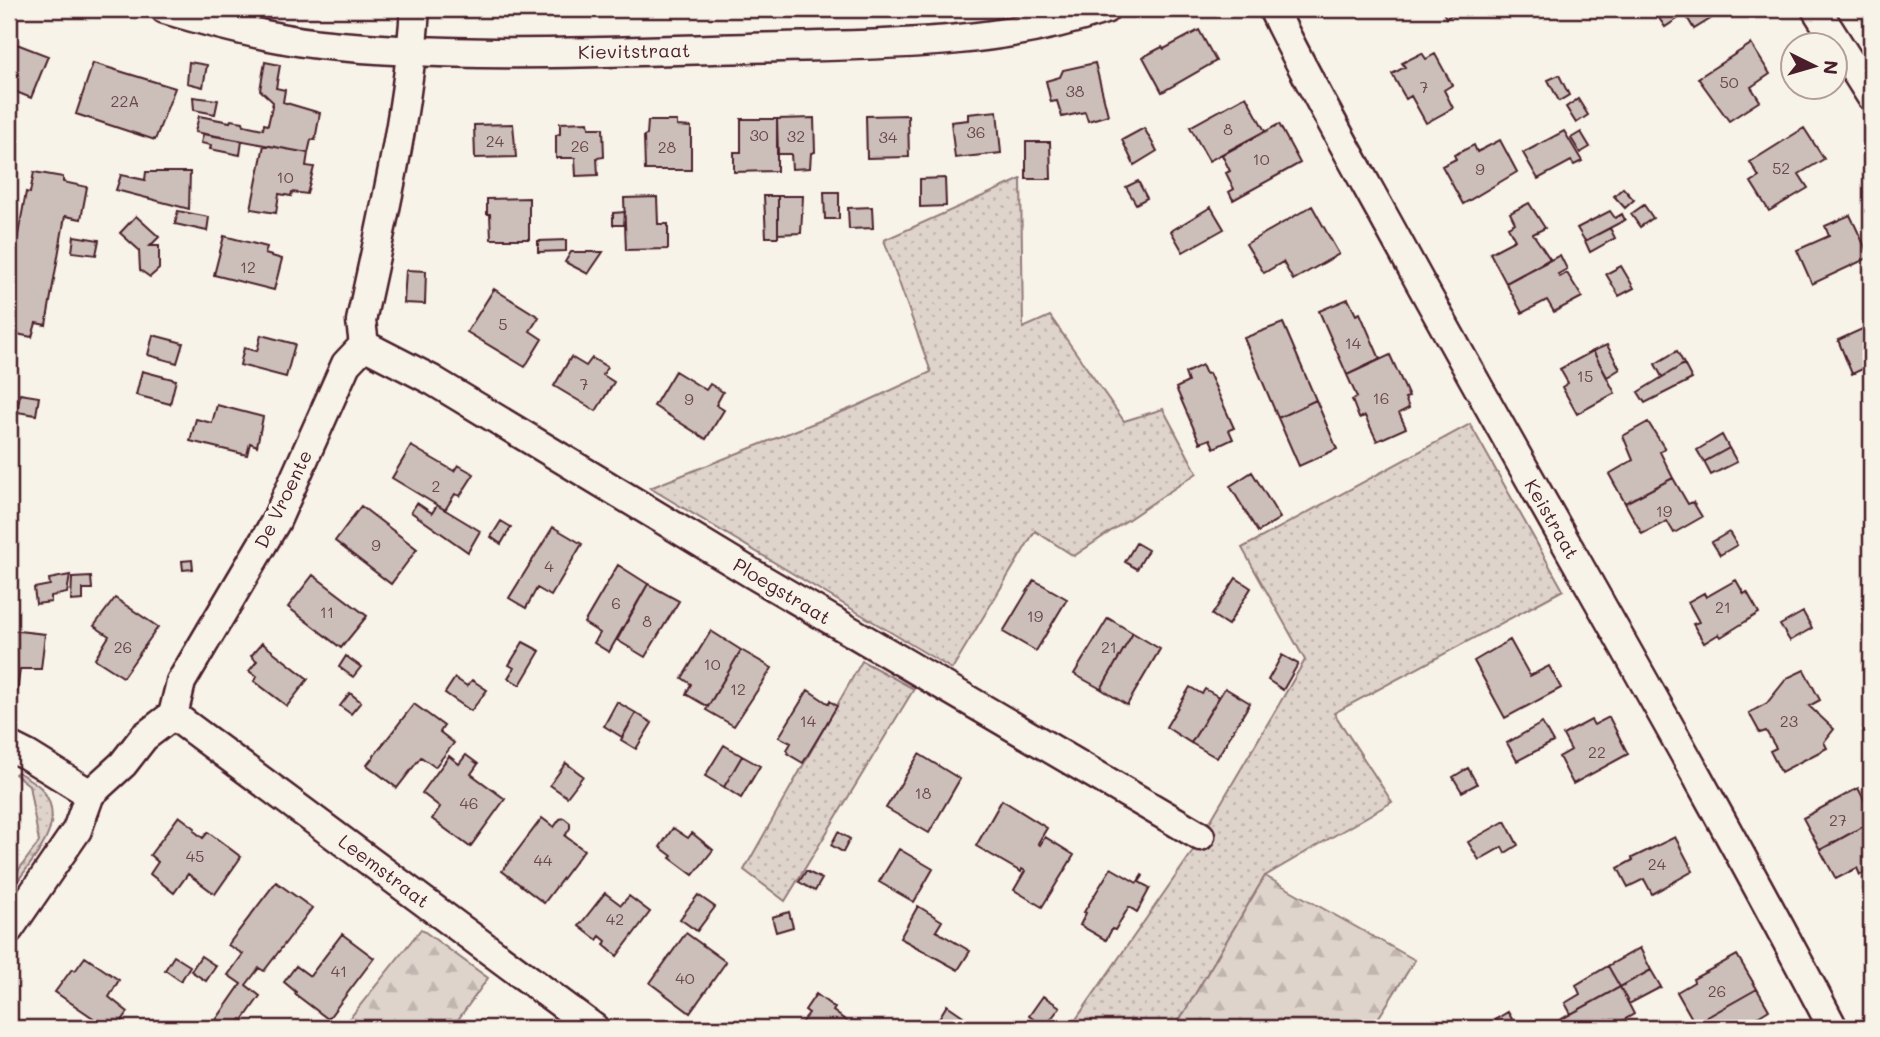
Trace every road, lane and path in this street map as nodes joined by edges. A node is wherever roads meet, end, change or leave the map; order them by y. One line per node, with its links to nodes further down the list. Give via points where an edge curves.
1 (165, 9): 6 (street, Kievitstraat, via 242,30 317,43)
2 (415, 9): 6 (street)
3 (1105, 9): 6 (street, Kievitstraat, via 1065,23 911,43 516,54)
4 (1273, 9): 15 (street, Keistraat, via 1502,433 1768,902)
5 (1816, 9): 7 (street)
6 (412, 51): 8 (street, via 399,139 361,321)
7 (1871, 96)
8 (364, 345): 9 (street, De Vroente, via 346,364 276,521 181,682); 12 (street, Ploegstraat, via 432,380)
9 (173, 715): 11 (street, via 144,737); 14 (street, Leemstraat)
10 (9, 747): 11 (street)
11 (90, 794): 13 (street, via 77,830)
12 (1200, 836)
13 (9, 929)
14 (593, 1028)
15 (1833, 1028)

